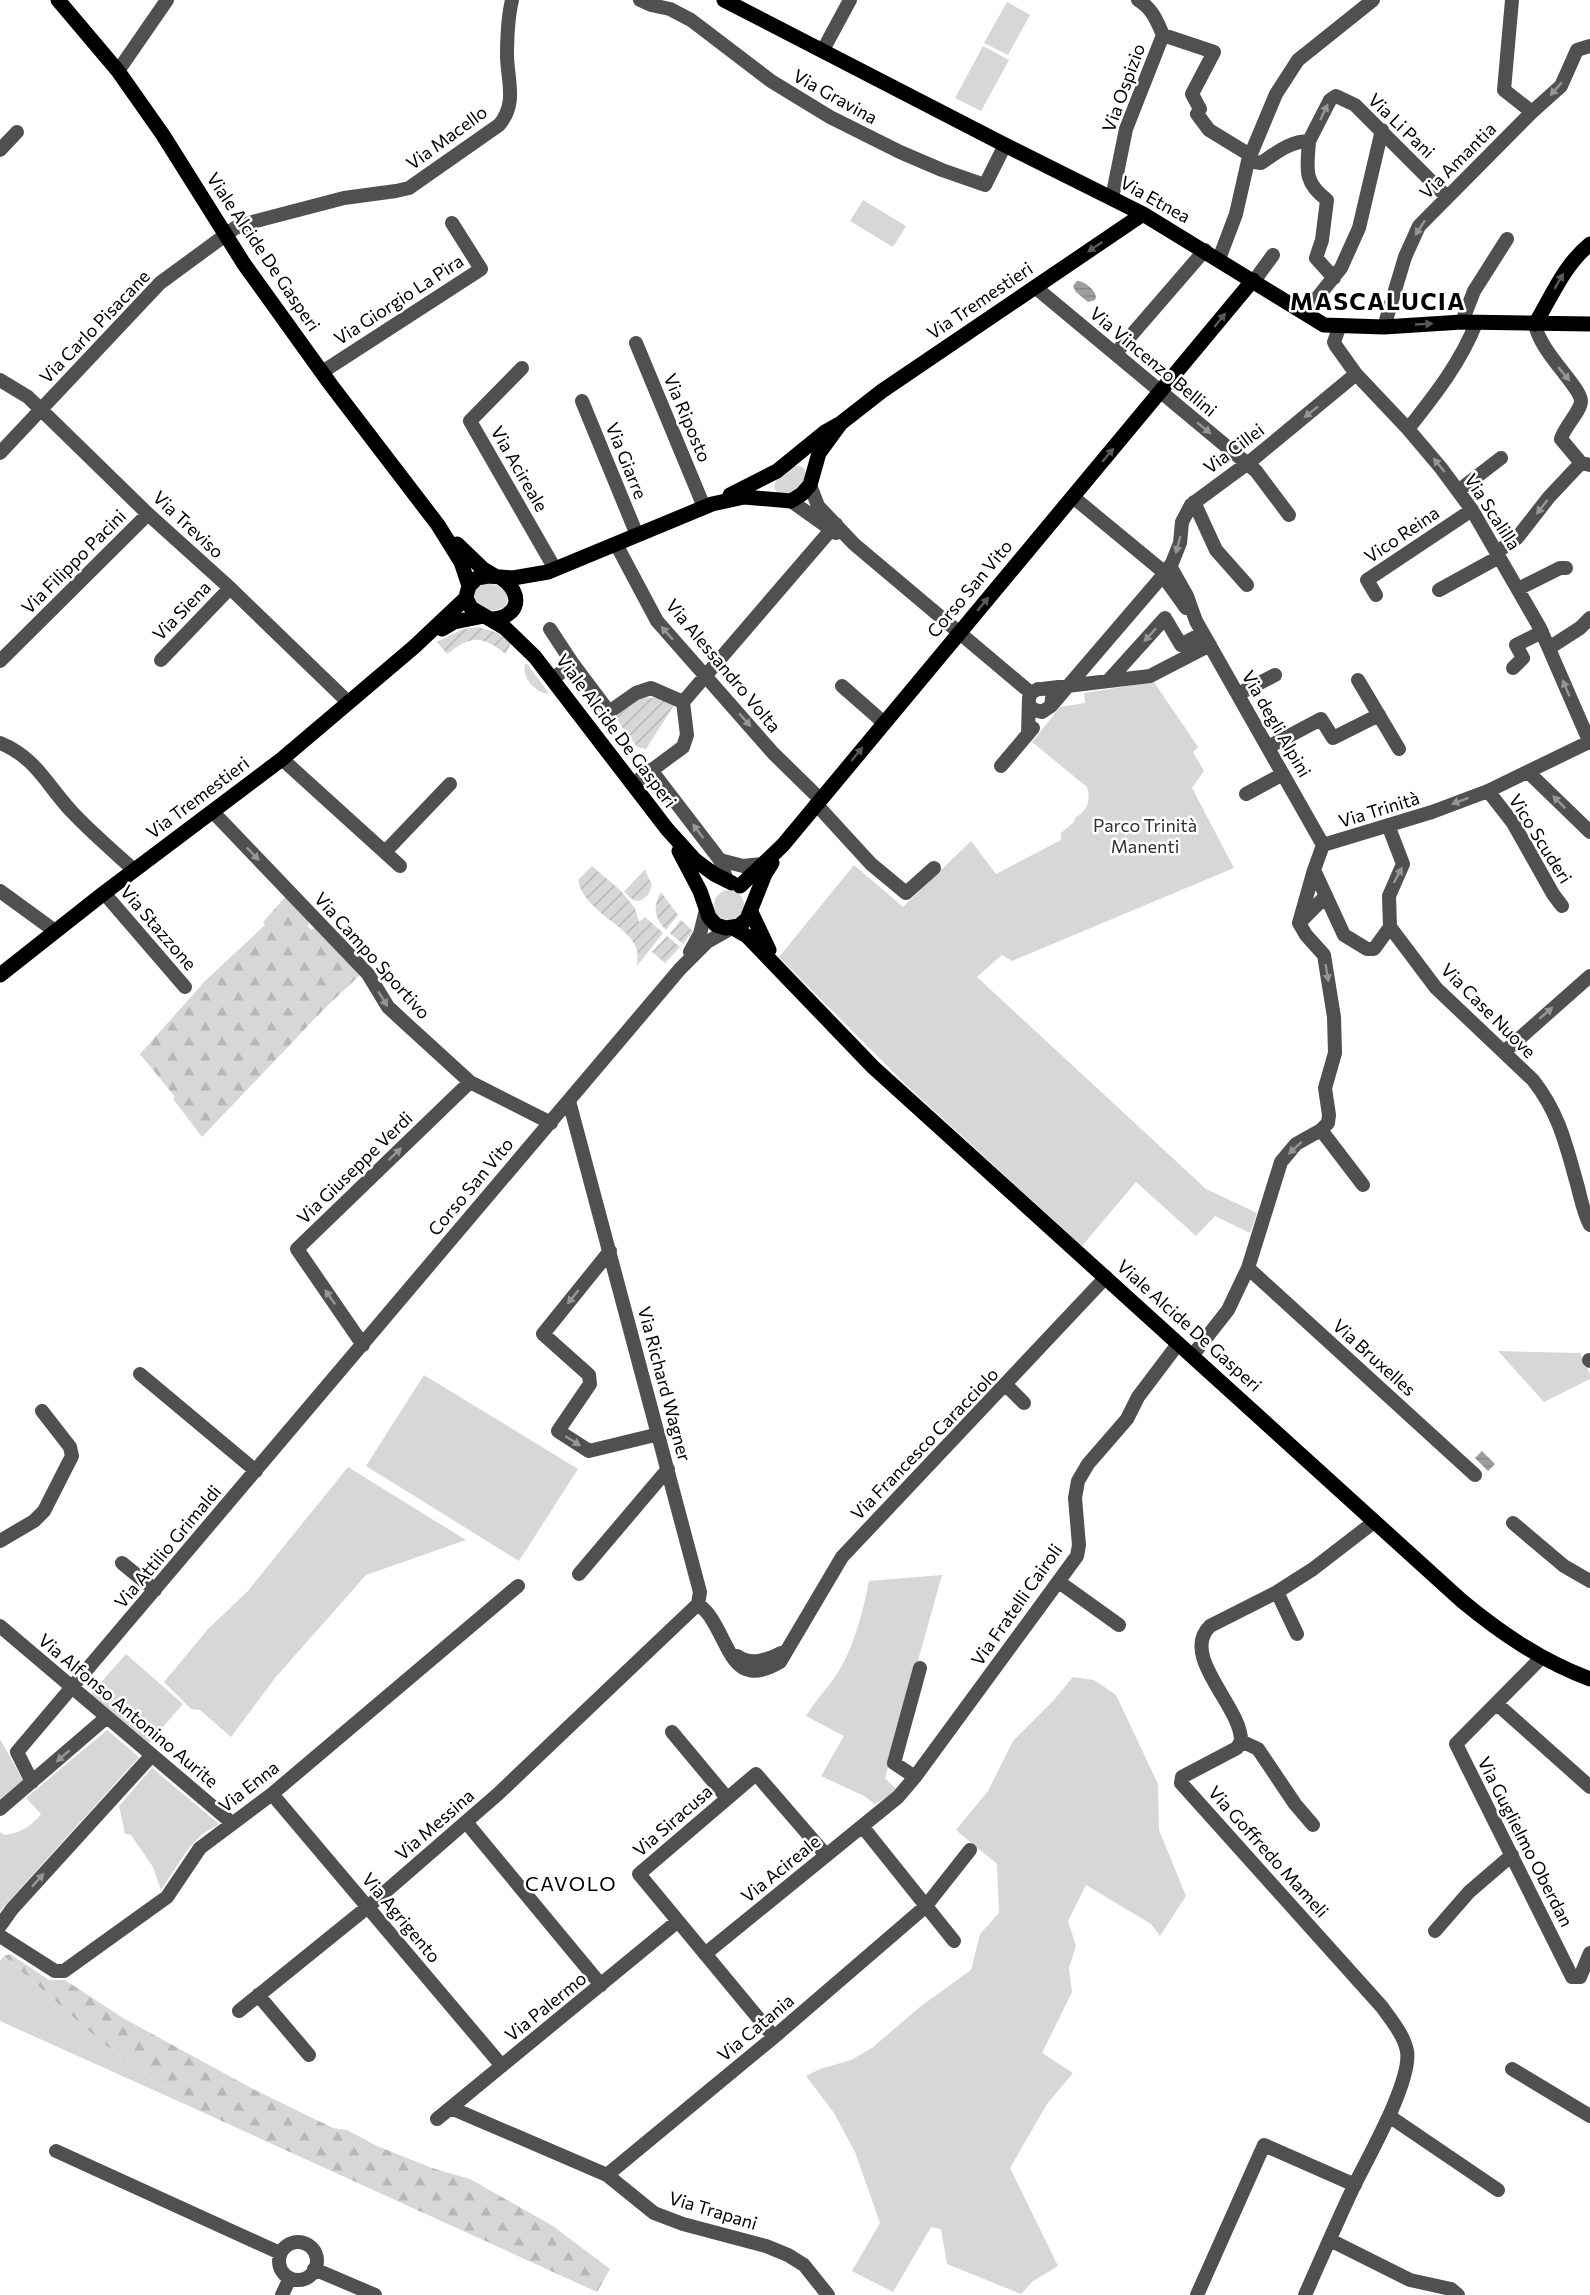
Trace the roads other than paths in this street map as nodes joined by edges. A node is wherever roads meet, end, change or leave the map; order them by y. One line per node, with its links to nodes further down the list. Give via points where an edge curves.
1 (58, 0): 13 (main road, Viale Alcide De Gasperi)
2 (167, 0): 13 (street)
3 (512, 0): 25 (street, Via Macello, via 507,57 510,106 499,125 409,188 344,198 256,220)
4 (640, 0): 18 (street, Via Gravina, via 691,20 771,81 830,117 942,170 985,185)
5 (724, 0): 12 (main road, Via Etnea)
6 (850, 0): 12 (street)
7 (1138, 0): 10 (street, Via Ospizio, via 1156,17)
8 (1373, 0): 20 (street, via 1298,60 1276,94)
9 (1512, 0): 14 (street, via 1504,90)
10 (1163, 35): 20 (street, via 1214,52 1192,94 1200,108 1197,114 1209,130); 22 (street, Via Ospizio, via 1126,129)
11 (1590, 46): 14 (street, Via Amantia, one-way to 14, via 1577,50 1561,86)
12 (823, 50): 18 (main road, Via Etnea)
13 (118, 71): 25 (main road, Viale Alcide De Gasperi)
14 (1532, 112): 21 (street, Via Amantia)
15 (1382, 130): 17 (street, Via Li Pani, one-way to 15, via 1330,100 1336,96 1355,105); 21 (street, Via Li Pani); 31 (street, via 1359,228)
16 (17, 132): 19 (street)
17 (1309, 141): 20 (street, via 1291,144 1261,163); 31 (street, via 1307,177 1316,192 1327,200 1316,258)
18 (1005, 145): 22 (main road, Via Etnea)
19 (0, 150)
20 (1249, 158): 30 (street, via 1236,214)
21 (1447, 197): 39 (street, Via Amantia, one-way to 39, via 1419,226 1405,257)
22 (1112, 198): 23 (main road, Via Etnea)
23 (1143, 214): 28 (main road, Via Etnea); 33 (main road, Via Tremestieri, one-way to 33)
24 (452, 224): 43 (street, Via Giorgio La Pira, via 481,269)
25 (225, 235): 43 (main road, Viale Alcide De Gasperi); 48 (street, Via Carlo Pisacane, via 160,283)
26 (1507, 239): 35 (street, via 1474,291)
27 (1590, 244): 36 (main road, one-way to 27, via 1569,264)
28 (1205, 250): 30 (main road, Via Etnea); 41 (street)
29 (1273, 255): 32 (street)
30 (1219, 258): 32 (main road, Via Etnea)
31 (1334, 278): 34 (street)
32 (1253, 281): 34 (main road, Via Etnea); 46 (main road, Corso San Vito, one-way to 32)
33 (1035, 287): 41 (street, Via Vincenzo Bellini); 49 (main road, Via Tremestieri)
34 (1305, 313): 38 (main road, Via Etnea, via 1324,325)
35 (1469, 322): 36 (main road, Via Etnea); 39 (main road, Via Etnea, one-way to 35); 50 (street, via 1468,344)
36 (1535, 324): 37 (main road, Via Etnea); 54 (street, one-way to 54, via 1537,336 1578,391 1580,405 1561,439)
37 (1590, 324)
38 (1340, 325): 39 (main road, Via Etnea); 44 (street, Via Scalilla, via 1334,342)
39 (1384, 327)
40 (636, 343): 61 (street, Via Riposto)
41 (1115, 354): 46 (street, Via Vincenzo Bellini)
42 (522, 368): 71 (street, Via Acireale, via 470,421)
43 (322, 372): 65 (main road, Viale Alcide De Gasperi)
44 (1356, 374): 50 (street, Via Scalilla); 53 (street, Via Cillei, one-way to 53)
45 (0, 380): 48 (street, Via Treviso)
46 (1161, 392): 53 (street, Via Vincenzo Bellini, one-way to 53); 58 (main road, Corso San Vito, one-way to 46)
47 (582, 401): 67 (street, Via Giarre)
48 (41, 410): 51 (street, Via Carlo Pisacane); 63 (street, Via Treviso)
49 (841, 423): 55 (main road); 56 (main road, via 825,443)
50 (1408, 429): 57 (street, Via Scalilla, one-way to 50)
51 (0, 453)
52 (1501, 458): 57 (street)
53 (1248, 463): 60 (street, Via Cillei); 64 (street, Via Vincenzo Bellini)
54 (1586, 464): 69 (street, one-way to 69, via 1549,497 1517,538)
55 (782, 468): 56 (main road, via 804,459 811,466); 59 (main road, via 771,485 776,496); 61 (main road)
56 (811, 479): 59 (main road, via 802,494); 66 (street, via 818,506)
57 (1458, 492): 62 (street, Via Scalilla)
58 (1073, 497): 72 (street, Via degli Alpini); 85 (main road, Corso San Vito, one-way to 58)
59 (787, 501): 61 (main road, via 744,497); 66 (street)
60 (1194, 502): 72 (street, one-way to 72, via 1185,513 1180,543); 74 (street, via 1216,550)
61 (708, 505): 67 (main road)
62 (1472, 510): 69 (street, Via Scalilla); 79 (street, Vico Reina, via 1366,580)
63 (148, 514): 75 (street, Via Treviso); 92 (street, Via Filippo Pacini)
64 (1289, 515)
65 (438, 525): 73 (main road, via 483,569); 78 (main road, via 461,562)
66 (833, 527): 85 (street); 96 (street)
67 (637, 535): 68 (main road)
68 (616, 544): 71 (main road); 96 (street, Via Alessandro Volta, one-way to 68, via 657,621)
69 (1498, 554): 76 (street, Via Scalilla); 77 (street)
70 (1566, 568): 76 (street)
71 (551, 570): 73 (main road, via 522,577); 80 (main road, via 530,584)
72 (1166, 572): 86 (street, Via degli Alpini); 100 (street)
73 (498, 577): 78 (main road, via 477,578); 80 (main road, via 510,584)
74 (1247, 585)
75 (230, 588): 91 (street, Via Siena); 105 (street, Via Treviso)
76 (1518, 589): 84 (street, Via Scalilla)
77 (1439, 590)
78 (467, 592): 81 (main road, via 471,608); 87 (main road)
79 (1376, 595)
80 (515, 605): 81 (main road, via 505,616); 90 (main road, via 519,628)
81 (487, 617): 87 (main road, via 454,622); 90 (main road)
82 (1590, 618): 88 (street)
83 (550, 629): 93 (street)
84 (1542, 632): 88 (street, Via Scalilla); 94 (street, via 1516,645 1523,658)
85 (959, 633): 103 (street); 108 (main road, Corso San Vito)
86 (1203, 633): 89 (street); 102 (street, Via degli Alpini)
87 (414, 646): 105 (main road, Via Tremestieri)
88 (1549, 648): 111 (street, Via Scalilla, one-way to 88)
89 (1184, 651): 98 (street, via 1150,676); 98 (street, one-way to 98, via 1165,618)
90 (535, 657): 97 (main road, Viale Alcide De Gasperi)
91 (161, 660)
92 (0, 661)
93 (573, 664): 97 (street); 104 (street, via 609,712 636,693 651,688)
94 (1514, 668)
95 (1275, 675): 102 (street)
96 (706, 676): 104 (street); 123 (street, Via Alessandro Volta, one-way to 123)
97 (552, 679): 120 (main road, Viale Alcide De Gasperi)
98 (1109, 680): 100 (street)
99 (1358, 680): 107 (street)
100 (1071, 684): 103 (street); 106 (street)
101 (842, 686): 108 (street)
102 (1238, 694): 112 (street, Via degli Alpini)
103 (1034, 695): 106 (street, via 1051,695); 106 (street, via 1036,712); 109 (street)
104 (686, 699): 116 (street, via 687,735 683,747)
105 (348, 702): 114 (main road, Via Tremestieri)
106 (1049, 708): 109 (street)
107 (1379, 715): 112 (street, via 1333,738 1321,719); 113 (street)
108 (883, 722): 123 (main road, Corso San Vito, one-way to 108)
109 (1028, 734): 115 (street)
110 (0, 743): 135 (street, via 28,759 71,812)
111 (1590, 743): 117 (street, Via Trinità)
112 (1268, 747): 118 (street, Via degli Alpini)
113 (1399, 749)
114 (282, 759): 124 (main road, Via Tremestieri); 130 (street)
115 (1001, 766)
116 (651, 770): 120 (street); 131 (street, one-way to 116)
117 (1528, 772): 121 (street, Via Trinità); 127 (street, one-way to 117)
118 (1283, 774): 122 (street); 129 (street, Via degli Alpini)
119 (450, 784): 130 (street)
120 (633, 784): 126 (main road, Viale Alcide De Gasperi)
121 (1488, 790): 125 (street, Via Trinità, one-way to 125); 141 (street, Vico Scuderi, via 1513,823)
122 (1246, 794)
123 (818, 802): 128 (main road, Corso San Vito); 134 (street, Via Alessandro Volta, via 871,864 906,893)
124 (213, 812): 135 (main road, Via Tremestieri); 154 (street, Via Campo Sportivo, one-way to 154, via 368,974 388,1007)
125 (1388, 825): 129 (street, Via Trinità); 145 (street, one-way to 125, via 1389,896 1403,864)
126 (667, 829): 137 (main road, via 695,860); 142 (main road)
127 (1590, 832)
128 (783, 845): 132 (main road); 143 (main road, via 765,874)
129 (1323, 845): 136 (street, Via Trinità)
130 (385, 852): 133 (street)
131 (720, 860): 132 (street, via 743,866); 137 (street)
132 (762, 864): 137 (main road)
133 (400, 866)
134 (934, 868)
135 (134, 870): 139 (main road, Via Tremestieri)
136 (1314, 870): 140 (street); 144 (street, Via Trinità)
137 (733, 883): 142 (main road, via 714,889); 143 (main road, via 750,896)
138 (0, 891): 147 (street)
139 (104, 892): 147 (main road, Via Tremestieri); 152 (street, Via Stazzone)
140 (1325, 897): 144 (street); 145 (street, via 1344,936 1367,949 1374,949)
141 (1562, 906)
142 (706, 908): 146 (main road, via 716,925); 148 (street, via 700,934)
143 (751, 909): 146 (main road, via 742,924); 149 (main road, via 756,927)
144 (1299, 923): 157 (street, one-way to 157, via 1324,955 1334,1017 1335,1053 1325,1088 1329,1115)
145 (1390, 927): 153 (street, Via Case Nuove, via 1436,988)
146 (731, 928): 148 (street, via 707,942); 149 (main road, via 747,936)
147 (55, 930): 150 (main road, Via Tremestieri)
148 (680, 969): 155 (street, Corso San Vito)
149 (783, 973): 162 (main road, Viale Alcide De Gasperi, via 873,1067)
150 (0, 975)
151 (1590, 976): 153 (street, one-way to 151)
152 (185, 987)
153 (1504, 1052): 159 (street, Via Case Nuove, via 1533,1080 1553,1108)
154 (470, 1082): 156 (street, Via Campo Sportivo); 164 (street, Via Giuseppe Verdi, one-way to 154, via 297,1249)
155 (569, 1101): 156 (street, Corso San Vito); 160 (street, Via Richard Wagner)
156 (551, 1123): 164 (street, Corso San Vito)
157 (1322, 1130): 158 (street); 161 (street, one-way to 161, via 1296,1144 1281,1162)
158 (1363, 1185)
159 (1590, 1225)
160 (610, 1251): 171 (street, Via Richard Wagner); 171 (street, one-way to 171, via 543,1334 589,1376 590,1384 558,1431 589,1451)
161 (1248, 1268): 165 (street, via 1228,1310); 174 (street, Via Bruxelles)
162 (1107, 1278): 163 (main road, Viale Alcide De Gasperi); 167 (street, Via Francesco Caracciolo)
163 (1178, 1344): 165 (main road, Viale Alcide De Gasperi); 181 (street, Via Fratelli Cairoli, via 1138,1397 1127,1419 1078,1481 1077,1556)
164 (363, 1345): 170 (street, Corso San Vito)
165 (1191, 1356): 175 (main road, Viale Alcide De Gasperi)
166 (140, 1374): 173 (street)
167 (1006, 1385): 168 (street); 185 (street, Via Francesco Caracciolo, via 842,1557 780,1662 763,1671 751,1671 734,1660 711,1618)
168 (1024, 1403)
169 (42, 1411): 177 (street, via 70,1446 72,1456 44,1511)
170 (292, 1430): 173 (street, Via Attilio Grimaldi)
171 (659, 1434): 172 (street, Via Richard Wagner)
172 (668, 1469): 179 (street); 185 (street, Via Richard Wagner, via 700,1592)
173 (256, 1471): 183 (street, Via Attilio Grimaldi)
174 (1475, 1475)
175 (1374, 1522): 184 (street); 189 (main road, Viale Alcide De Gasperi, via 1494,1628)
176 (1513, 1523): 180 (street, via 1563,1566)
177 (0, 1541)
178 (122, 1563): 183 (street)
179 (579, 1575)
180 (1590, 1581)
181 (1059, 1582): 186 (street); 198 (street, Via Fratelli Cairoli)
182 (518, 1586): 201 (street, Via Enna)
183 (155, 1590): 192 (street, Via Attilio Grimaldi)
184 (1277, 1592): 188 (street); 196 (street, via 1210,1626 1201,1638 1204,1659 1237,1721)
185 (698, 1604): 205 (street, Via Messina)
186 (1119, 1625)
187 (0, 1626): 192 (street, Via Alfonso Antonino Aurite)
188 (1297, 1634)
189 (1541, 1658): 191 (main road, Viale Alcide De Gasperi); 193 (street, Via Guglielmo Oberdan)
190 (920, 1668): 198 (street, via 894,1763)
191 (1590, 1679)
192 (73, 1688): 194 (street, Via Alfonso Antonino Aurite); 199 (street, Via Attilio Grimaldi, via 17,1752)
193 (1497, 1704): 200 (street); 211 (street, Via Guglielmo Oberdan, via 1456,1744)
194 (107, 1718): 197 (street, Via Alfonso Antonino Aurite); 199 (street, one-way to 199)
195 (672, 1732): 202 (street)
196 (1241, 1741): 207 (street, via 1258,1749); 230 (street, Via Goffredo Mameli, via 1237,1748 1185,1773 1181,1783 1382,2007 1398,2031 1407,2050 1406,2068)
197 (152, 1755): 206 (street, Via Alfonso Antonino Aurite); 215 (street, one-way to 197)
198 (915, 1777): 204 (street, Via Fratelli Cairoli)
199 (32, 1782): 203 (street)
200 (1590, 1788)
201 (272, 1794): 206 (street, Via Enna); 212 (street, Via Agrigento)
202 (727, 1798): 210 (street, Via Siracusa, via 756,1774); 214 (street, Via Siracusa, via 639,1874)
203 (0, 1809)
204 (880, 1811): 208 (street, Via Acireale)
205 (466, 1822): 212 (street, Via Messina); 221 (street)
206 (232, 1824): 217 (street, Via Enna, via 200,1848 167,1897 64,1971 55,1971)
207 (1313, 1825)
208 (862, 1826): 210 (street, Via Acireale); 213 (street)
209 (970, 1850): 213 (street, Via Catania)
210 (826, 1855): 220 (street, Via Acireale)
211 (1512, 1856): 216 (street, via 1469,1892); 219 (street, Via Guglielmo Oberdan, via 1572,1977 1581,1977)
212 (369, 1906): 222 (street, Via Messina); 226 (street, Via Agrigento)
213 (925, 1907): 218 (street); 224 (street, Via Catania)
214 (678, 1922): 220 (street, Via Siracusa); 221 (street, Via Palermo)
215 (0, 1926)
216 (1435, 1930)
217 (0, 1936)
218 (954, 1941)
219 (1590, 1953)
220 (705, 1954): 224 (street, Via Siracusa)
221 (601, 1985): 226 (street, Via Palermo)
222 (258, 1995): 223 (street, Via Messina); 225 (street)
223 (239, 2012)
224 (774, 2037): 233 (street, Via Catania)
225 (309, 2055)
226 (502, 2066): 228 (street, Via Palermo)
227 (1512, 2069): 229 (street)
228 (451, 2108): 231 (street, Via Palermo); 233 (street, Via Trapani)
229 (1590, 2115)
230 (1389, 2116): 234 (street, Via Goffredo Mameli); 235 (street)
231 (437, 2119)
232 (56, 2151): 237 (street)
233 (607, 2175): 242 (street, Via Trapani, via 654,2213 788,2255 804,2265)
234 (1355, 2185): 236 (street, Via Goffredo Mameli); 243 (street, via 1264,2145)
235 (1498, 2190)
236 (1330, 2240): 244 (street, Via Goffredo Mameli); 245 (street, via 1410,2280 1451,2289)
237 (280, 2253): 238 (street, via 289,2244 306,2244 316,2257); 239 (street, via 280,2268)
238 (314, 2269): 239 (street, via 304,2279); 241 (street)
239 (290, 2278): 240 (street)
240 (282, 2295)
241 (375, 2295)
242 (828, 2295)
243 (1197, 2295)
244 (1305, 2295)
245 (1458, 2295)

